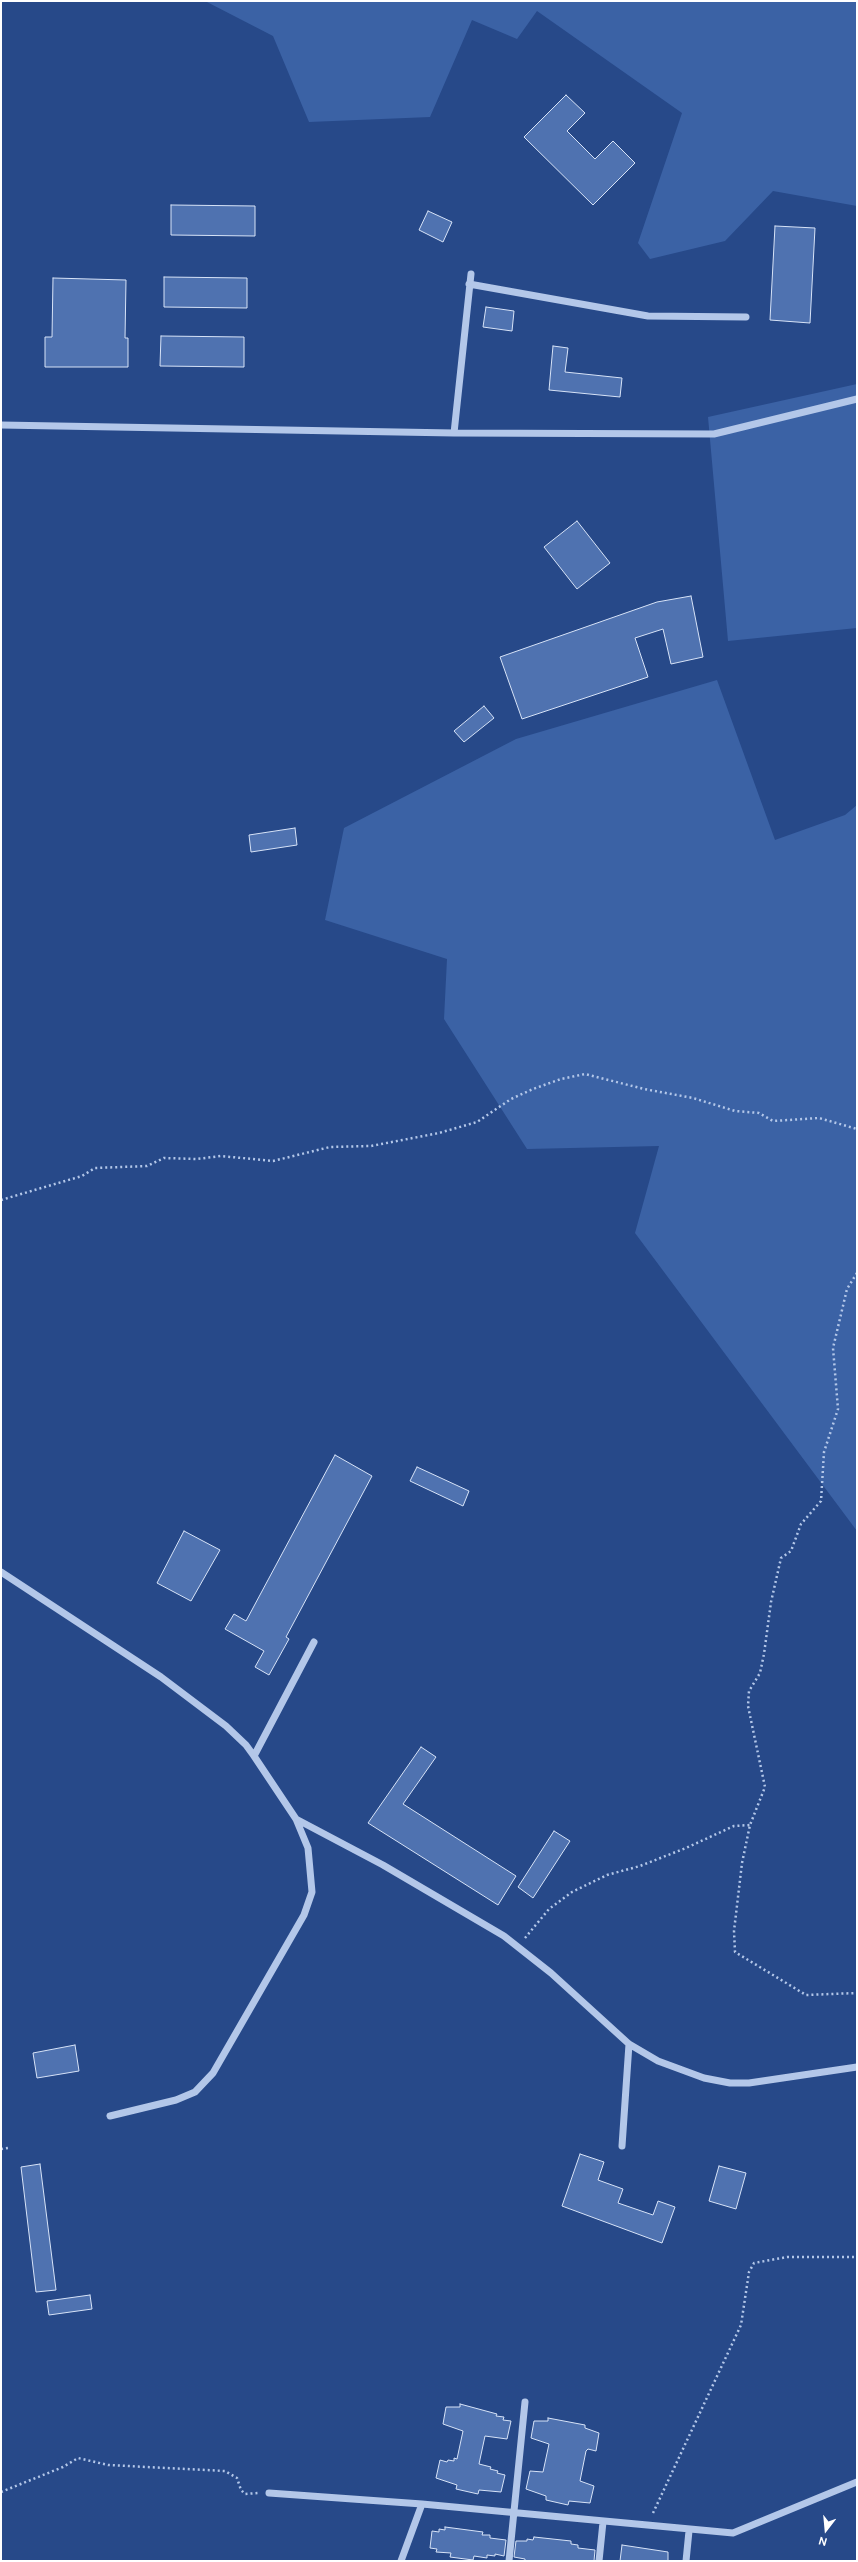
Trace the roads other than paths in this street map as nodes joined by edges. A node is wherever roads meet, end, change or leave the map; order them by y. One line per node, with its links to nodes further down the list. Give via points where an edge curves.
1 (471, 274): 2 (street)
2 (470, 284): 3 (street, via 648,316); 6 (street)
3 (746, 317)
4 (857, 399): 6 (street, via 714,434)
5 (1, 425): 6 (street)
6 (454, 433)
7 (1, 1572): 9 (street, via 161,1677 226,1726)
8 (314, 1642): 9 (street)
9 (254, 1756): 10 (street)
10 (296, 1820): 11 (street, via 383,1865 504,1936 551,1973); 13 (street, via 308,1848 312,1892 304,1915 213,2073 194,2092 176,2100)
11 (629, 2044): 12 (street, via 658,2061 688,2073 730,2083 765,2081); 14 (street)
12 (857, 2067)
13 (110, 2116)
14 (622, 2146)
15 (525, 2402): 19 (street)
16 (857, 2482): 21 (street, via 733,2533)
17 (269, 2493): 18 (street)
18 (422, 2504): 19 (street); 22 (street)
19 (515, 2513): 20 (street); 23 (street)
20 (603, 2522): 21 (street); 24 (street)
21 (689, 2531): 25 (street)
22 (401, 2561)
23 (509, 2561)
24 (599, 2561)
25 (686, 2561)

